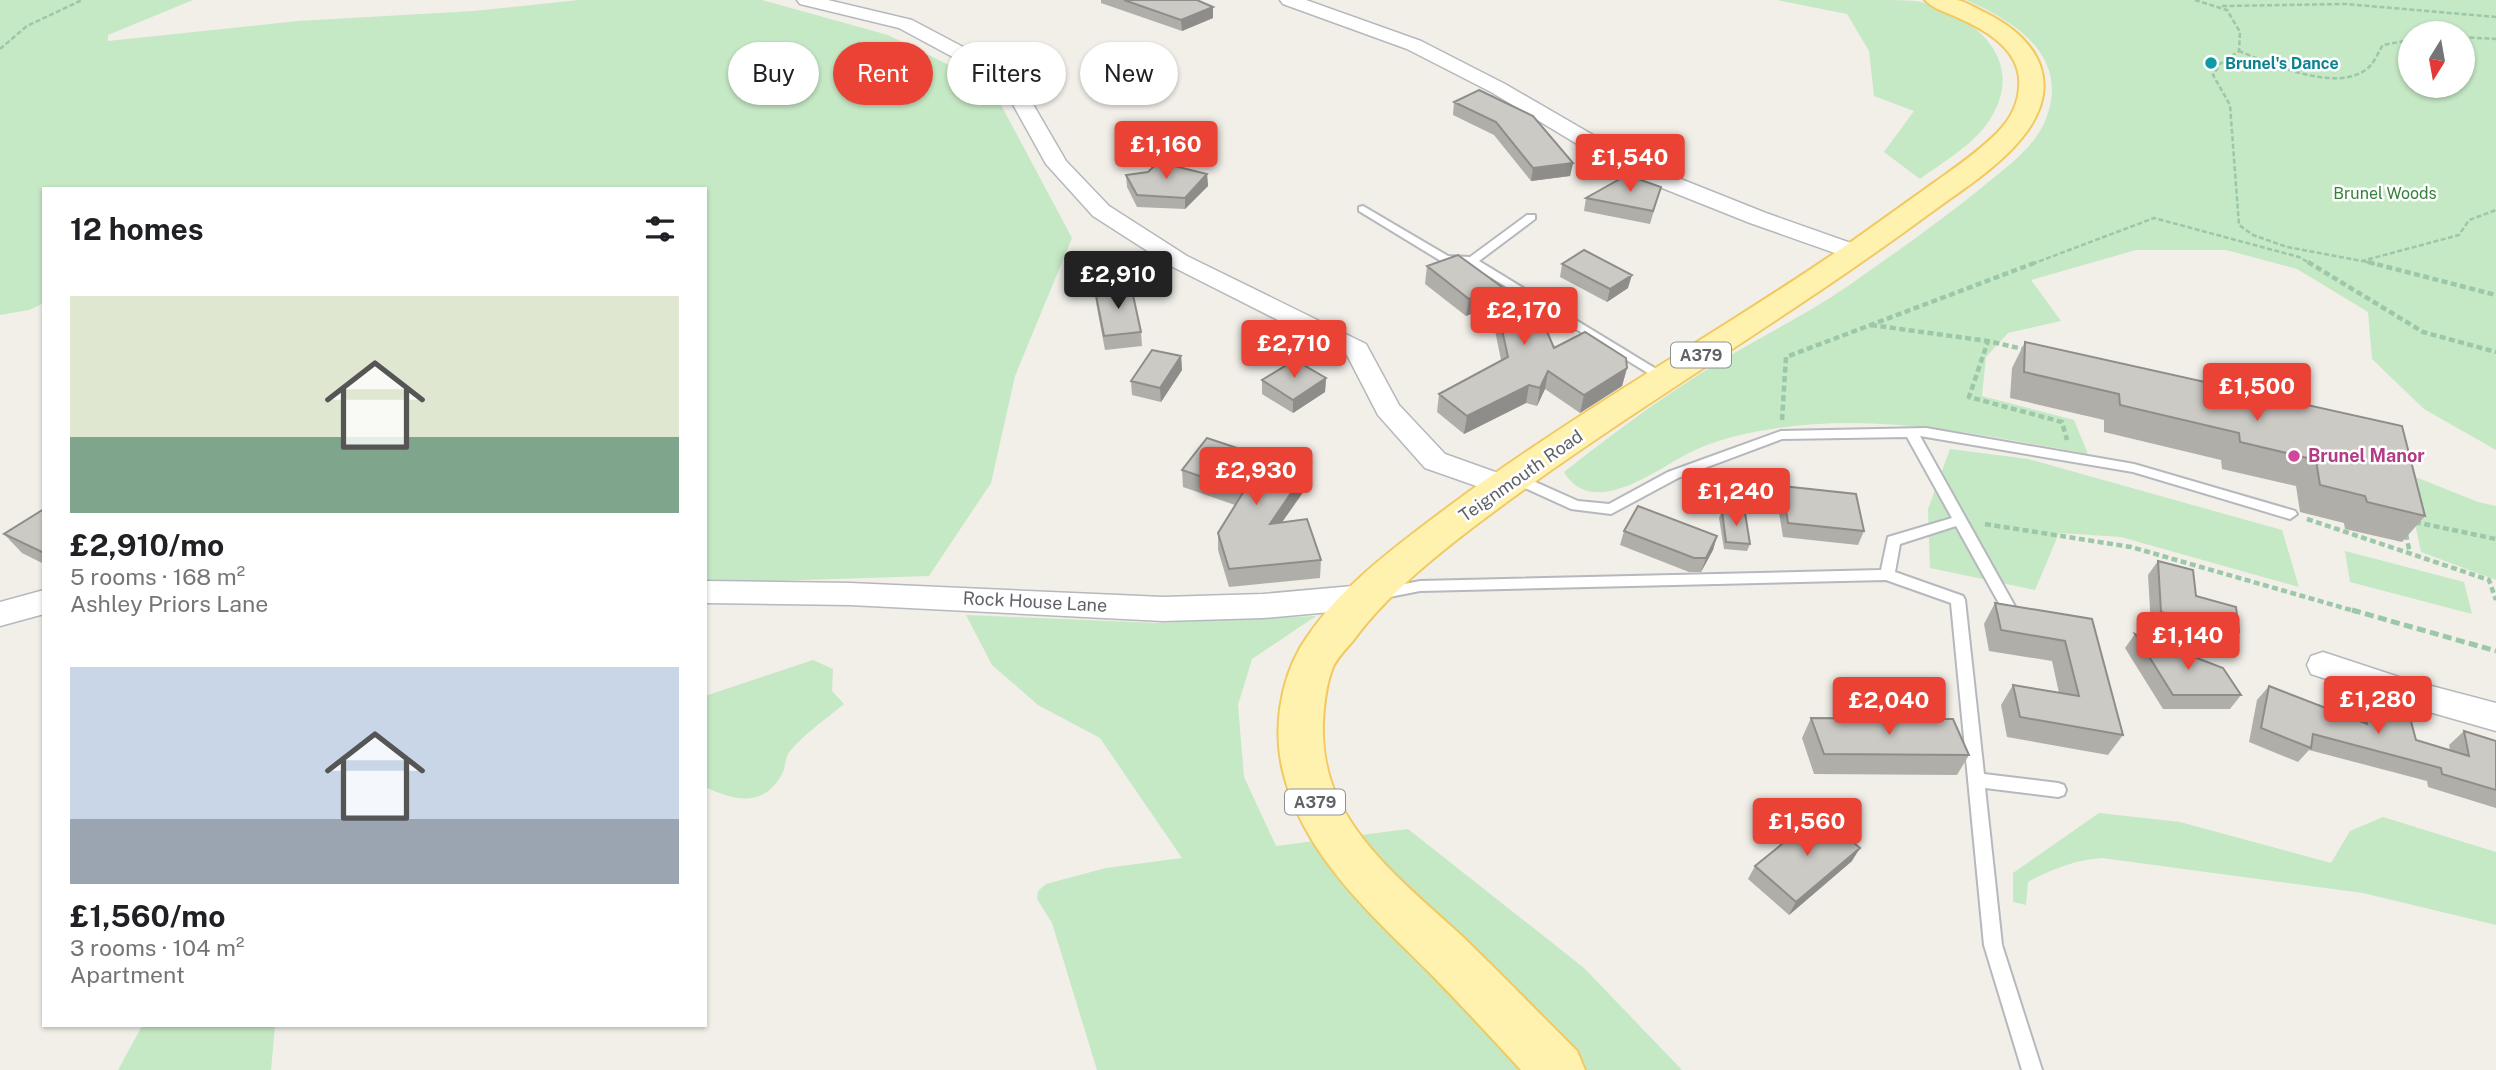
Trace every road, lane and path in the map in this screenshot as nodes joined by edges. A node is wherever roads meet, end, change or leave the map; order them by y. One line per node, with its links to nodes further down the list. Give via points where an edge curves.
1 (82, 0): 11 (path, via 22,29)
2 (806, 0): 28 (street, via 905,24 1009,79 1057,164 1101,211 1179,261 1357,350 1388,409 1435,461)
3 (1289, 0): 16 (street, via 1414,45 1498,88 1635,169)
4 (1937, 0): 16 (main road, Teignmouth Road / A379, via 1991,23 2014,43 2032,80 2026,113 2003,144)
5 (2195, 0): 6 (path)
6 (2221, 6): 7 (path, via 2346,4); 12 (path, via 2240,32)
7 (2496, 17)
8 (2475, 38): 9 (path)
9 (2496, 39)
10 (2398, 42): 12 (path, via 2383,45 2368,68 2353,76 2289,72)
11 (0, 49)
12 (2239, 51): 18 (path, via 2213,75 2230,105 2239,225 2287,247)
13 (1363, 209): 17 (lane, via 1445,259)
14 (2496, 210): 18 (path, via 2469,220 2459,235)
15 (1531, 217): 17 (lane)
16 (1857, 253): 24 (main road, Teignmouth Road / A379)
17 (1472, 261): 24 (lane)
18 (2362, 261): 19 (path)
19 (2496, 295)
20 (1870, 325): 21 (path); 23 (path, via 2154,218 2299,257 2423,332); 26 (path, via 1787,357)
21 (1987, 341): 22 (path); 27 (path, via 1969,397 2062,422)
22 (2027, 350)
23 (2496, 352)
24 (1665, 378): 28 (main road, Teignmouth Road / A379)
25 (1911, 432): 26 (lane); 27 (lane); 31 (lane)
26 (1781, 435): 28 (lane, via 1674,475 1611,509 1576,506)
27 (2073, 457): 29 (lane, via 2134,468)
28 (1508, 481): 37 (main road, Teignmouth Road / A379)
29 (2290, 514): 34 (path)
30 (2404, 519): 33 (path)
31 (1960, 520): 35 (lane, via 1892,541); 41 (lane); 42 (path, via 2131,547)
32 (2406, 531): 34 (path)
33 (2496, 539)
34 (2410, 554): 38 (path, via 2489,580)
35 (1887, 575): 37 (lane, via 1420,586); 45 (lane, via 1958,600)
36 (707, 592): 37 (street, Rock House Lane, via 1163,609)
37 (1364, 597): 47 (main road, Teignmouth Road / A379, via 1314,662 1304,698 1300,734 1307,778 1319,812 1348,856)
38 (2496, 600)
39 (42, 603): 40 (street)
40 (0, 614)
41 (2015, 619)
42 (2496, 650)
43 (2323, 665): 44 (street)
44 (2496, 717)
45 (1976, 780): 46 (lane); 48 (lane, via 1993,945)
46 (2058, 790)
47 (1558, 1070)
48 (2032, 1070)

